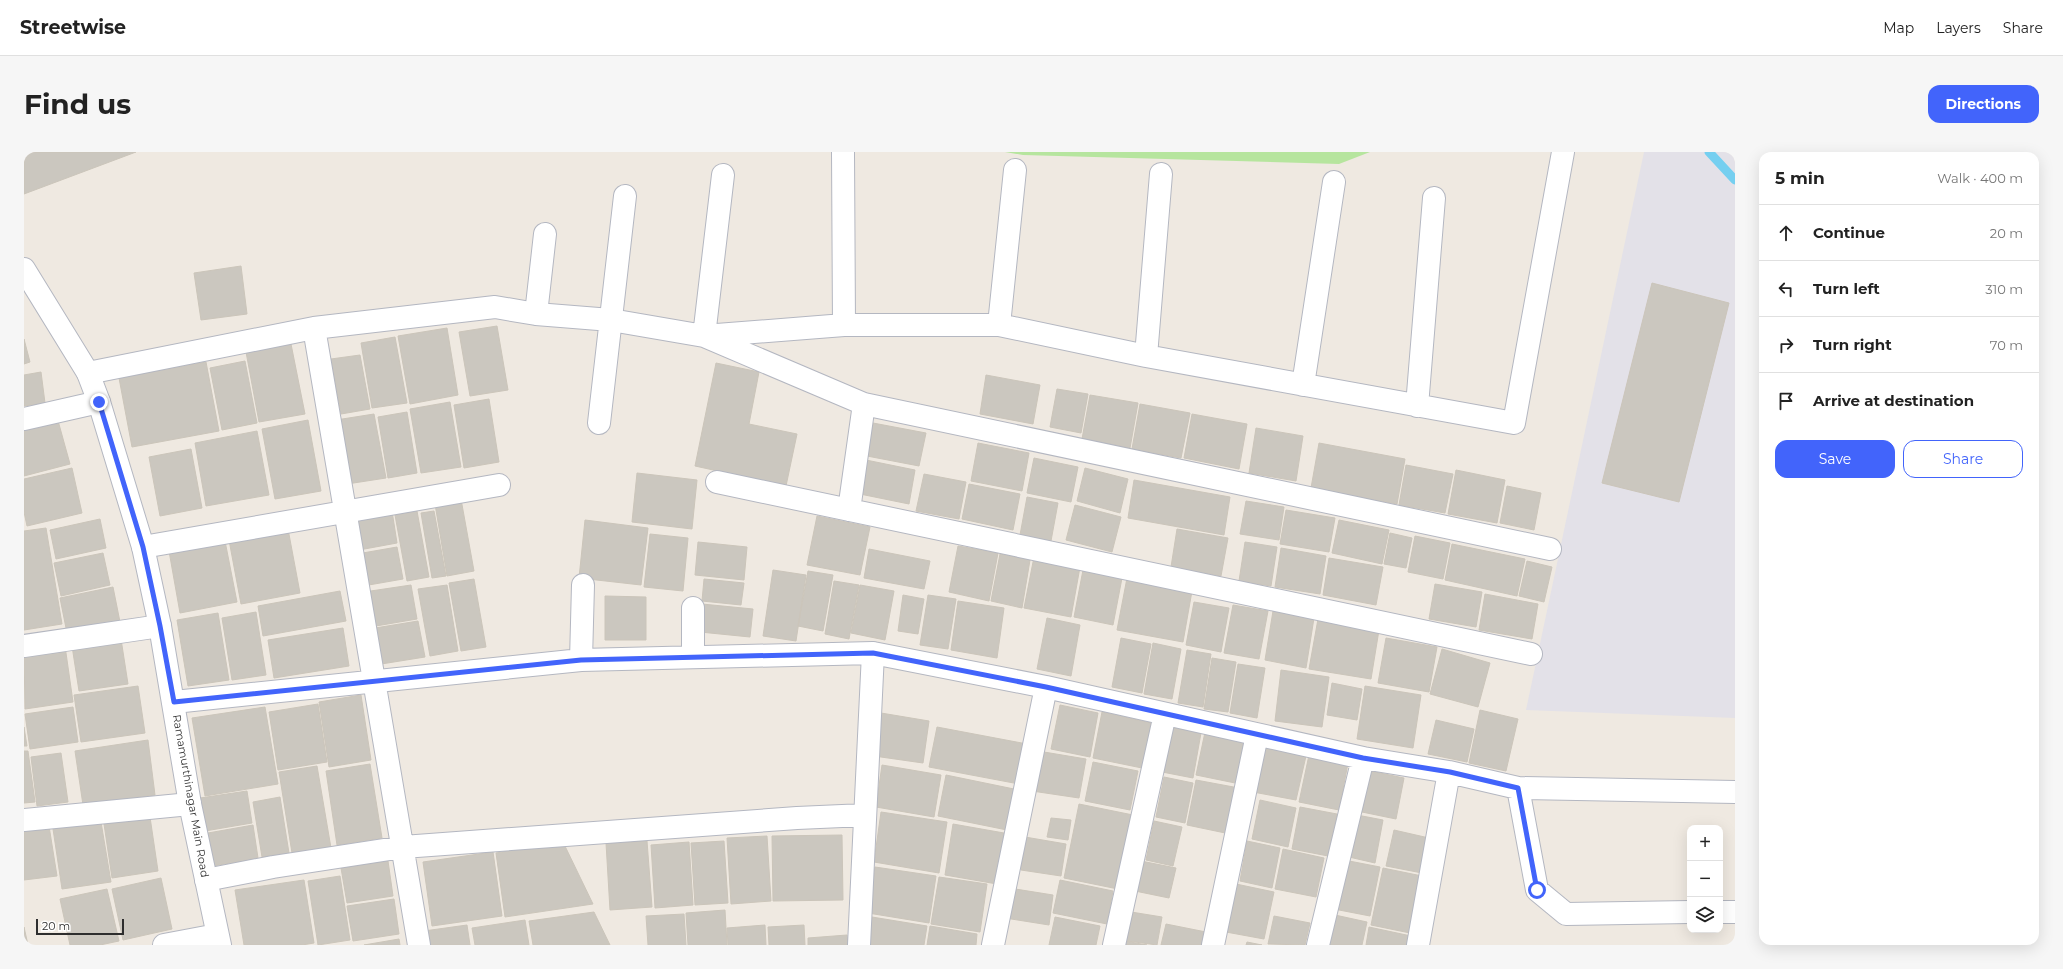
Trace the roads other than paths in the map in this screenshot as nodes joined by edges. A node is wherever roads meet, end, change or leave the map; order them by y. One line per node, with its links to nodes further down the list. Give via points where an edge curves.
1 (842, 152): 13 (street)
2 (1562, 152): 22 (street, via 1514,423)
3 (1015, 170): 14 (street)
4 (1161, 174): 17 (street)
5 (723, 175): 16 (street)
6 (1334, 182): 19 (street)
7 (625, 196): 12 (street)
8 (1434, 198): 22 (street)
9 (545, 234): 11 (street)
10 (24, 268): 18 (street, Ramamurthinagar Main Road)
11 (536, 314): 12 (street); 15 (street, via 495,308)
12 (611, 320): 16 (street); 24 (street)
13 (844, 325): 14 (street); 16 (street)
14 (999, 326): 17 (street)
15 (314, 328): 18 (street); 28 (street)
16 (704, 336): 21 (street)
17 (1146, 356): 19 (street)
18 (88, 373): 20 (street, Ramamurthinagar Main Road)
19 (1303, 385): 22 (street)
20 (99, 402): 23 (street); 29 (street, Ramamurthinagar Main Road)
21 (864, 404): 27 (street); 30 (street)
22 (1417, 406)
23 (24, 419)
24 (599, 423)
25 (717, 482): 27 (street)
26 (499, 485): 28 (street)
27 (849, 510): 36 (street)
28 (345, 512): 29 (street); 39 (street)
29 (143, 547): 33 (street, Ramamurthinagar Main Road)
30 (1550, 549)
31 (583, 585): 38 (street)
32 (693, 608): 37 (street)
33 (160, 626): 34 (street); 41 (street, Ramamurthinagar Main Road)
34 (24, 646)
35 (873, 653): 37 (street); 40 (street); 49 (street)
36 (1530, 654)
37 (693, 658): 38 (street)
38 (581, 660): 39 (street)
39 (374, 681): 41 (street); 51 (street)
40 (1046, 687): 42 (street); 60 (street)
41 (174, 702): 48 (street, Ramamurthinagar Main Road)
42 (1165, 714): 43 (street); 61 (street)
43 (1257, 734): 44 (street); 62 (street)
44 (1363, 758): 45 (street); 63 (street)
45 (1450, 772): 46 (street); 64 (street)
46 (1518, 788): 47 (street); 53 (street, via 1537,890 1566,914)
47 (1735, 792)
48 (190, 804): 50 (street); 52 (street, Ramamurthinagar Main Road)
49 (865, 816): 51 (street, via 797,818); 59 (street)
50 (24, 820)
51 (402, 847): 52 (street); 58 (street)
52 (206, 880): 56 (street, Ramamurthinagar Main Road)
53 (1687, 912)
54 (1723, 912): 55 (street)
55 (1735, 912)
56 (218, 940): 57 (street)
57 (164, 945)
58 (419, 945)
59 (859, 945)
60 (994, 945)
61 (1114, 945)
62 (1213, 945)
63 (1318, 945)
64 (1418, 945)

